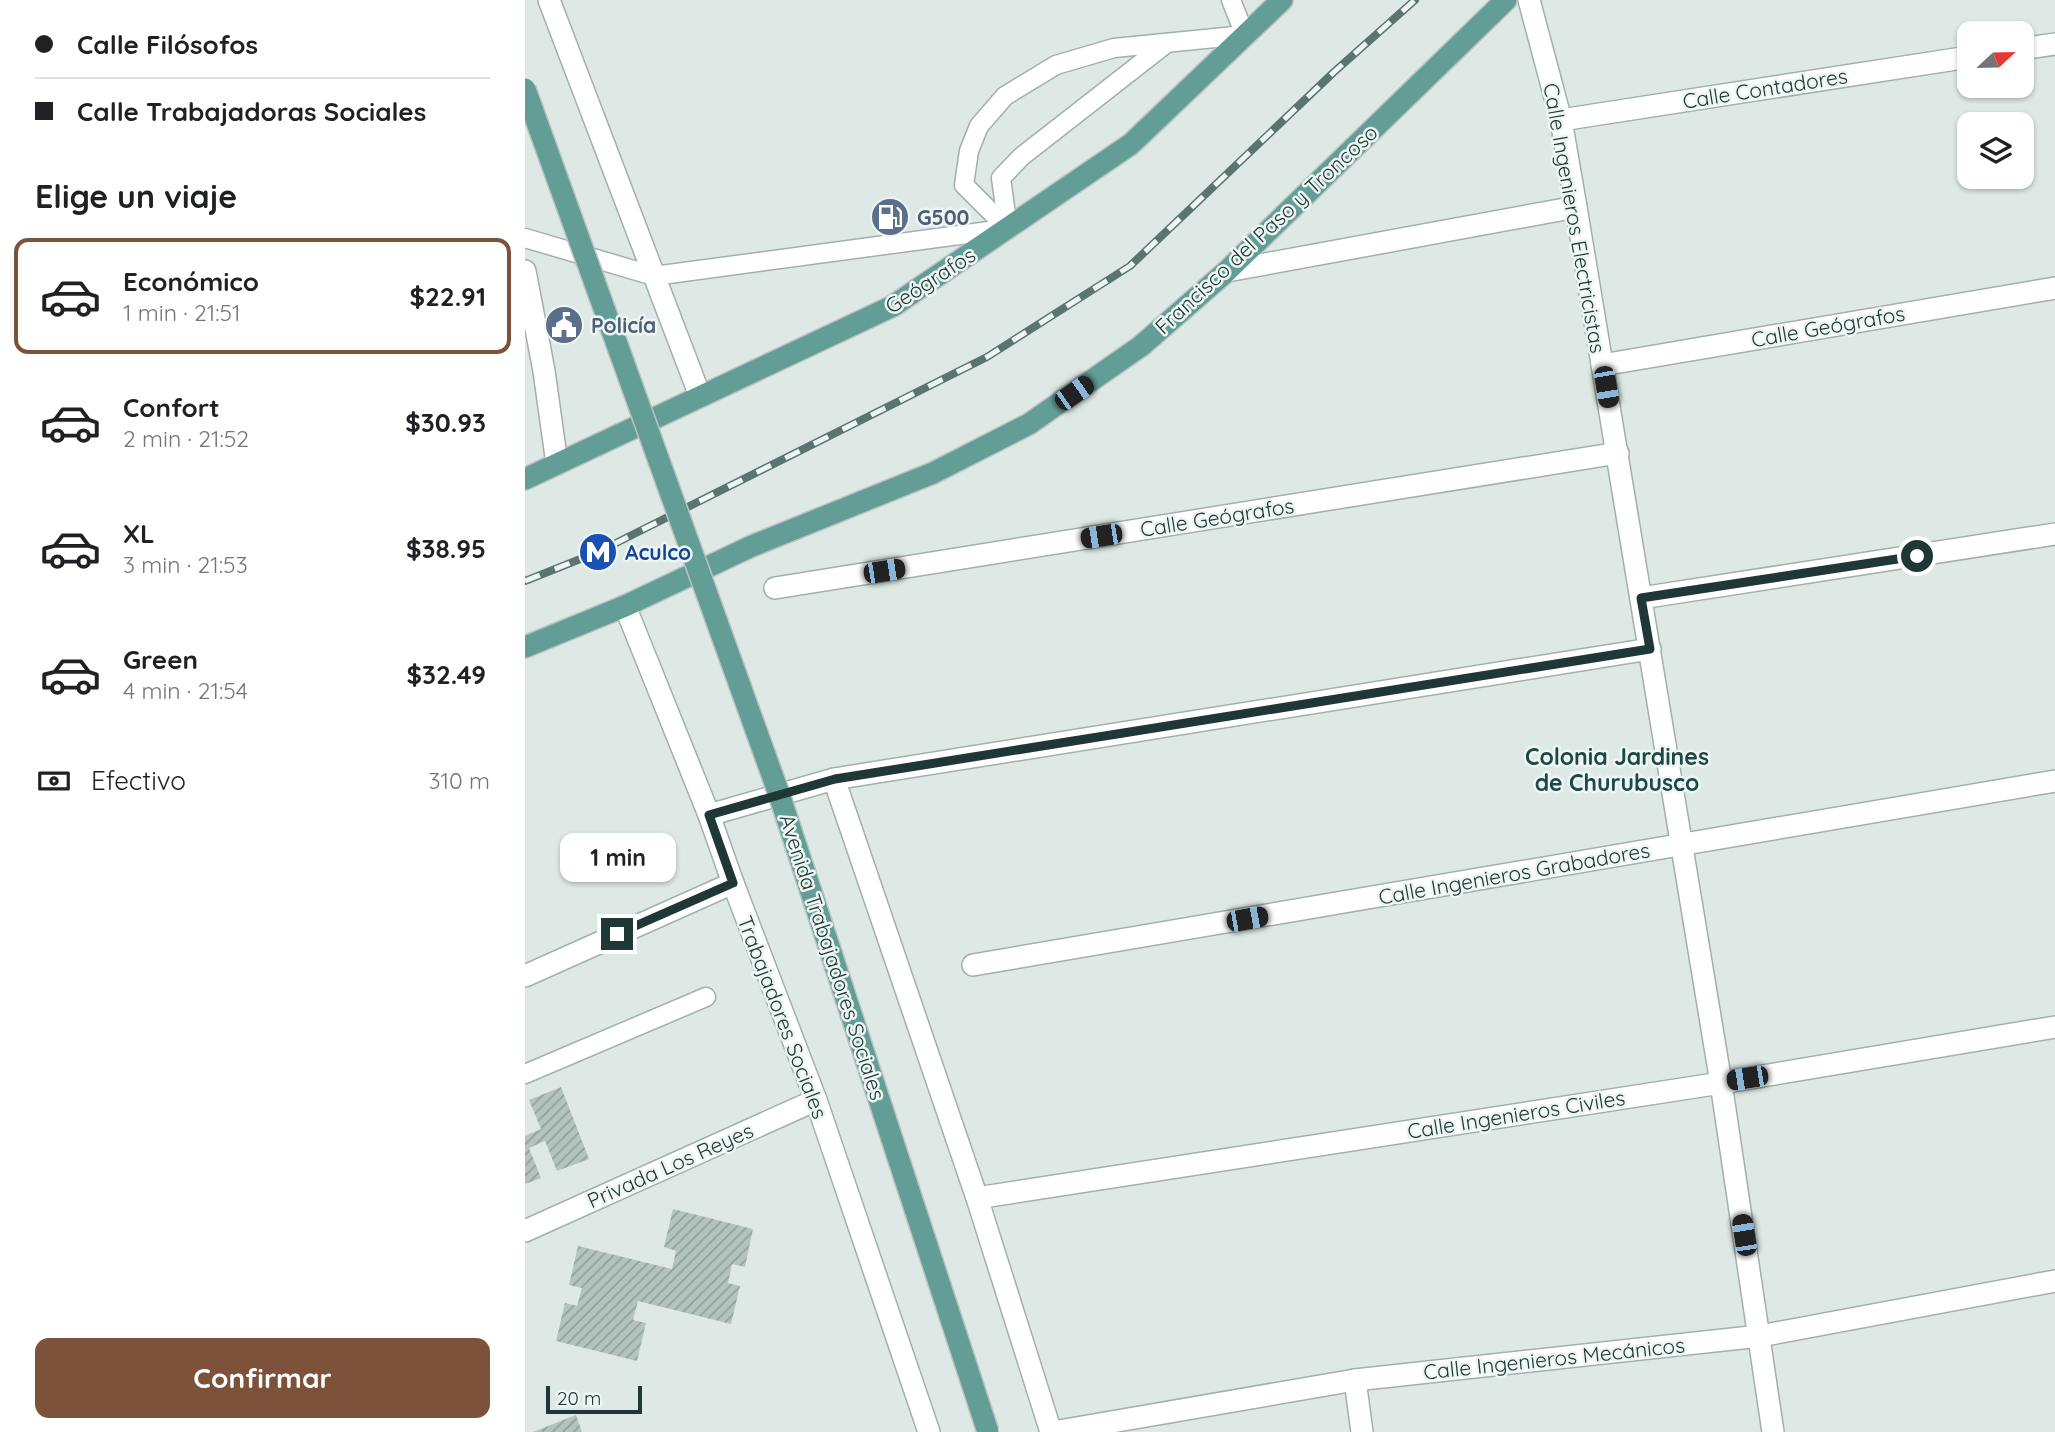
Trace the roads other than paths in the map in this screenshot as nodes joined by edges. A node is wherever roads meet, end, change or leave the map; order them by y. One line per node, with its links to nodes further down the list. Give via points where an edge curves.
1 (549, 0): 18 (street)
2 (1231, 0): 6 (lane)
3 (1282, 0): 6 (main road, Geógrafos)
4 (1506, 0): 17 (main road, Francisco del Paso y Troncoso)
5 (1529, 0): 12 (street, Calle Ingenieros Electricistas)
6 (1245, 35): 7 (lane); 14 (main road, Geógrafos, via 1131,144)
7 (1170, 41): 14 (lane, via 1021,157 1001,178); 14 (lane, via 1114,48 1056,65 1005,96 979,126 969,151 964,185)
8 (2055, 44): 9 (street)
9 (2034, 47)
10 (1957, 59): 12 (street, Calle Contadores)
11 (525, 89): 50 (main road, Avenida Trabajadores Sociales, bridge, via 779,794)
12 (1561, 120): 13 (street, Calle Ingenieros Electricistas)
13 (1576, 207): 17 (street); 21 (street, Calle Ingenieros Electricistas)
14 (1008, 229): 18 (lane); 22 (main road, Geógrafos, via 893,306)
15 (525, 239): 18 (lane)
16 (525, 271): 20 (street)
17 (1227, 271): 29 (main road, Francisco del Paso y Troncoso, via 1141,346 1029,424 933,473 752,546)
18 (654, 276): 22 (street)
19 (2055, 288): 21 (street, Calle Geógrafos)
20 (529, 305): 24 (street)
21 (1602, 365): 23 (street, Calle Ingenieros Electricistas)
22 (700, 396): 24 (main road, Geógrafos)
23 (1618, 453): 27 (street, Calle Geógrafos); 28 (street, Calle Ingenieros Electricistas)
24 (558, 464): 25 (main road, Geógrafos)
25 (525, 479)
26 (2055, 534): 28 (street)
27 (775, 588)
28 (1641, 598): 31 (street, Calle Ingenieros Electricistas)
29 (625, 606): 30 (main road); 34 (street, Trabajadores Sociales)
30 (525, 648)
31 (1650, 649): 32 (street); 35 (street, Calle Ingenieros Electricistas)
32 (835, 779): 34 (street); 44 (street)
33 (2055, 781): 35 (street, Calle Ingenieros Grabadores)
34 (709, 815): 36 (street, Trabajadores Sociales)
35 (1683, 844): 37 (street, Calle Ingenieros Grabadores); 42 (street, Calle Ingenieros Electricistas)
36 (733, 883): 38 (street); 43 (street, Trabajadores Sociales)
37 (972, 965)
38 (525, 976)
39 (706, 997): 41 (lane)
40 (2055, 1027): 42 (street, Calle Ingenieros Civiles)
41 (525, 1074)
42 (1721, 1083): 44 (street, Calle Ingenieros Civiles); 47 (street, Calle Ingenieros Electricistas)
43 (816, 1100): 45 (street, Privada Los Reyes); 49 (street, Trabajadores Sociales)
44 (977, 1198): 51 (street)
45 (525, 1231)
46 (2055, 1282): 47 (street, Calle Ingenieros Mecánicos)
47 (1760, 1336): 48 (street, Calle Ingenieros Mecánicos); 53 (street, Calle Ingenieros Electricistas)
48 (1355, 1380): 51 (street, Calle Ingenieros Mecánicos); 52 (street)
49 (929, 1432)
50 (988, 1432)
51 (1052, 1432)
52 (1362, 1432)
53 (1773, 1432)

